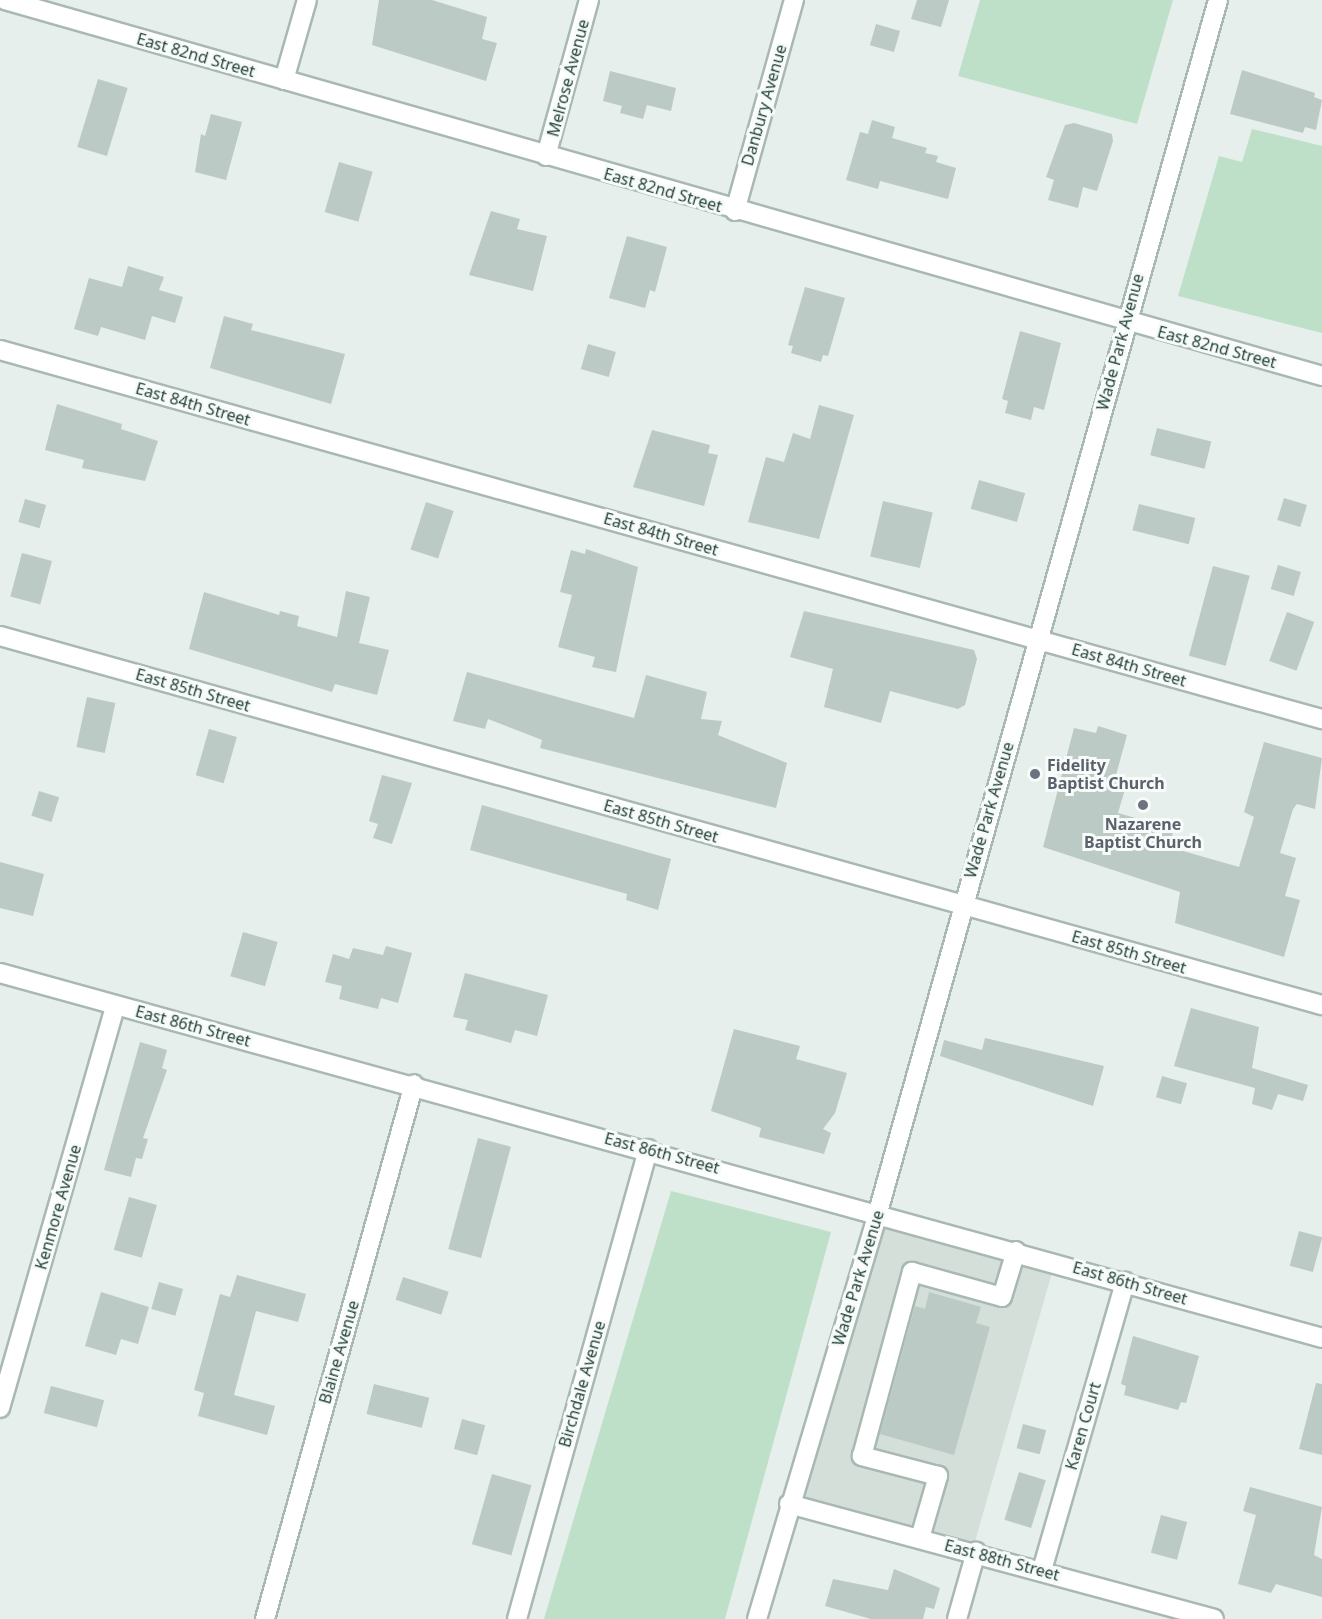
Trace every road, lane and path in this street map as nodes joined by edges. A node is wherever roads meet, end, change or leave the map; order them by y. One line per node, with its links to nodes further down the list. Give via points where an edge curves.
1 (5, 0): 6 (street, East 82nd Street)
2 (307, 0): 6 (street)
3 (589, 0): 7 (street, Melrose Avenue)
4 (794, 0): 8 (street, Danbury Avenue)
5 (1218, 0): 9 (street, Wade Park Avenue)
6 (285, 80): 7 (street, East 82nd Street)
7 (546, 156): 8 (street, East 82nd Street)
8 (735, 211): 9 (street, East 82nd Street)
9 (1126, 322): 11 (street, East 82nd Street); 13 (street, Wade Park Avenue)
10 (0, 350): 13 (street, East 84th Street)
11 (1322, 376)
12 (0, 636): 15 (street, East 85th Street)
13 (1038, 639): 14 (street, East 84th Street); 15 (street, Wade Park Avenue)
14 (1322, 719)
15 (962, 905): 17 (street, East 85th Street); 21 (street, Wade Park Avenue)
16 (0, 973): 18 (street, East 86th Street)
17 (1322, 1005)
18 (115, 1006): 19 (street, East 86th Street); 25 (street, Kenmore Avenue)
19 (414, 1084): 20 (street, East 86th Street); 30 (street, Blaine Avenue)
20 (648, 1149): 21 (street, East 86th Street); 31 (street, Birchdale Avenue)
21 (878, 1212): 22 (street, East 86th Street); 26 (street, Wade Park Avenue)
22 (1016, 1251): 23 (street, East 86th Street); 27 (street, via 1002,1297 912,1272 862,1455 938,1476)
23 (1125, 1282): 24 (street, East 86th Street); 29 (street, Karen Court)
24 (1322, 1338)
25 (0, 1408)
26 (789, 1504): 27 (street, East 88th Street); 32 (street, Wade Park Avenue)
27 (920, 1538): 28 (street, East 88th Street)
28 (976, 1552): 29 (street, East 88th Street); 33 (street)
29 (1042, 1570): 34 (street, East 88th Street)
30 (265, 1619)
31 (517, 1619)
32 (757, 1619)
33 (957, 1619)
34 (1214, 1619)

